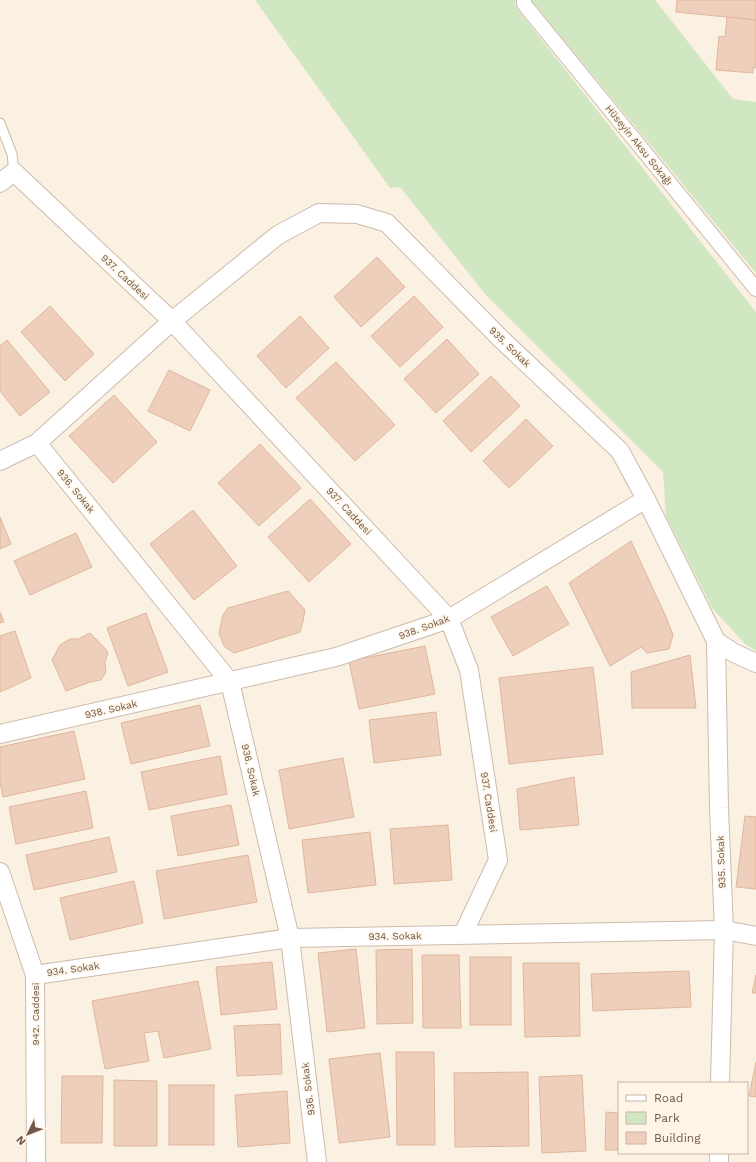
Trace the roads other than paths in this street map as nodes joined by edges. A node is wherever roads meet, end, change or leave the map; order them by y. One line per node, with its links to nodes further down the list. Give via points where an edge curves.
1 (524, 0): 5 (street, Hüseyin Aksu Sokağı, via 524,4)
2 (0, 123): 3 (lane, via 12,154)
3 (14, 172): 4 (street); 6 (street, 937. Caddesi)
4 (0, 183)
5 (756, 289)
6 (172, 321): 7 (street, 935. Sokak); 9 (street, 935. Sokak, via 278,235 319,213 357,214 387,223 501,339 620,451); 10 (street, 937. Caddesi)
7 (37, 443): 8 (street, 935. Sokak); 13 (street, 936. Sokak)
8 (0, 461)
9 (646, 499): 10 (street, 938. Sokak); 11 (street)
10 (450, 619): 13 (street, 938. Sokak, via 336,657); 17 (street, 937. Caddesi, via 469,670 498,860)
11 (716, 642): 12 (street); 16 (street, 935. Sokak)
12 (756, 664)
13 (230, 682): 14 (street, 938. Sokak); 19 (street, 936. Sokak)
14 (0, 734)
15 (0, 872): 20 (street, 942. Caddesi)
16 (724, 930): 17 (street, 934. Sokak); 18 (street, 934. Sokak); 21 (street, 935. Sokak)
17 (463, 934): 19 (street, 934. Sokak)
18 (756, 936)
19 (290, 938): 20 (street, 934. Sokak); 23 (street, 936. Sokak)
20 (35, 975): 22 (street, 942. Caddesi)
21 (720, 1082)
22 (36, 1162)
23 (317, 1162)

